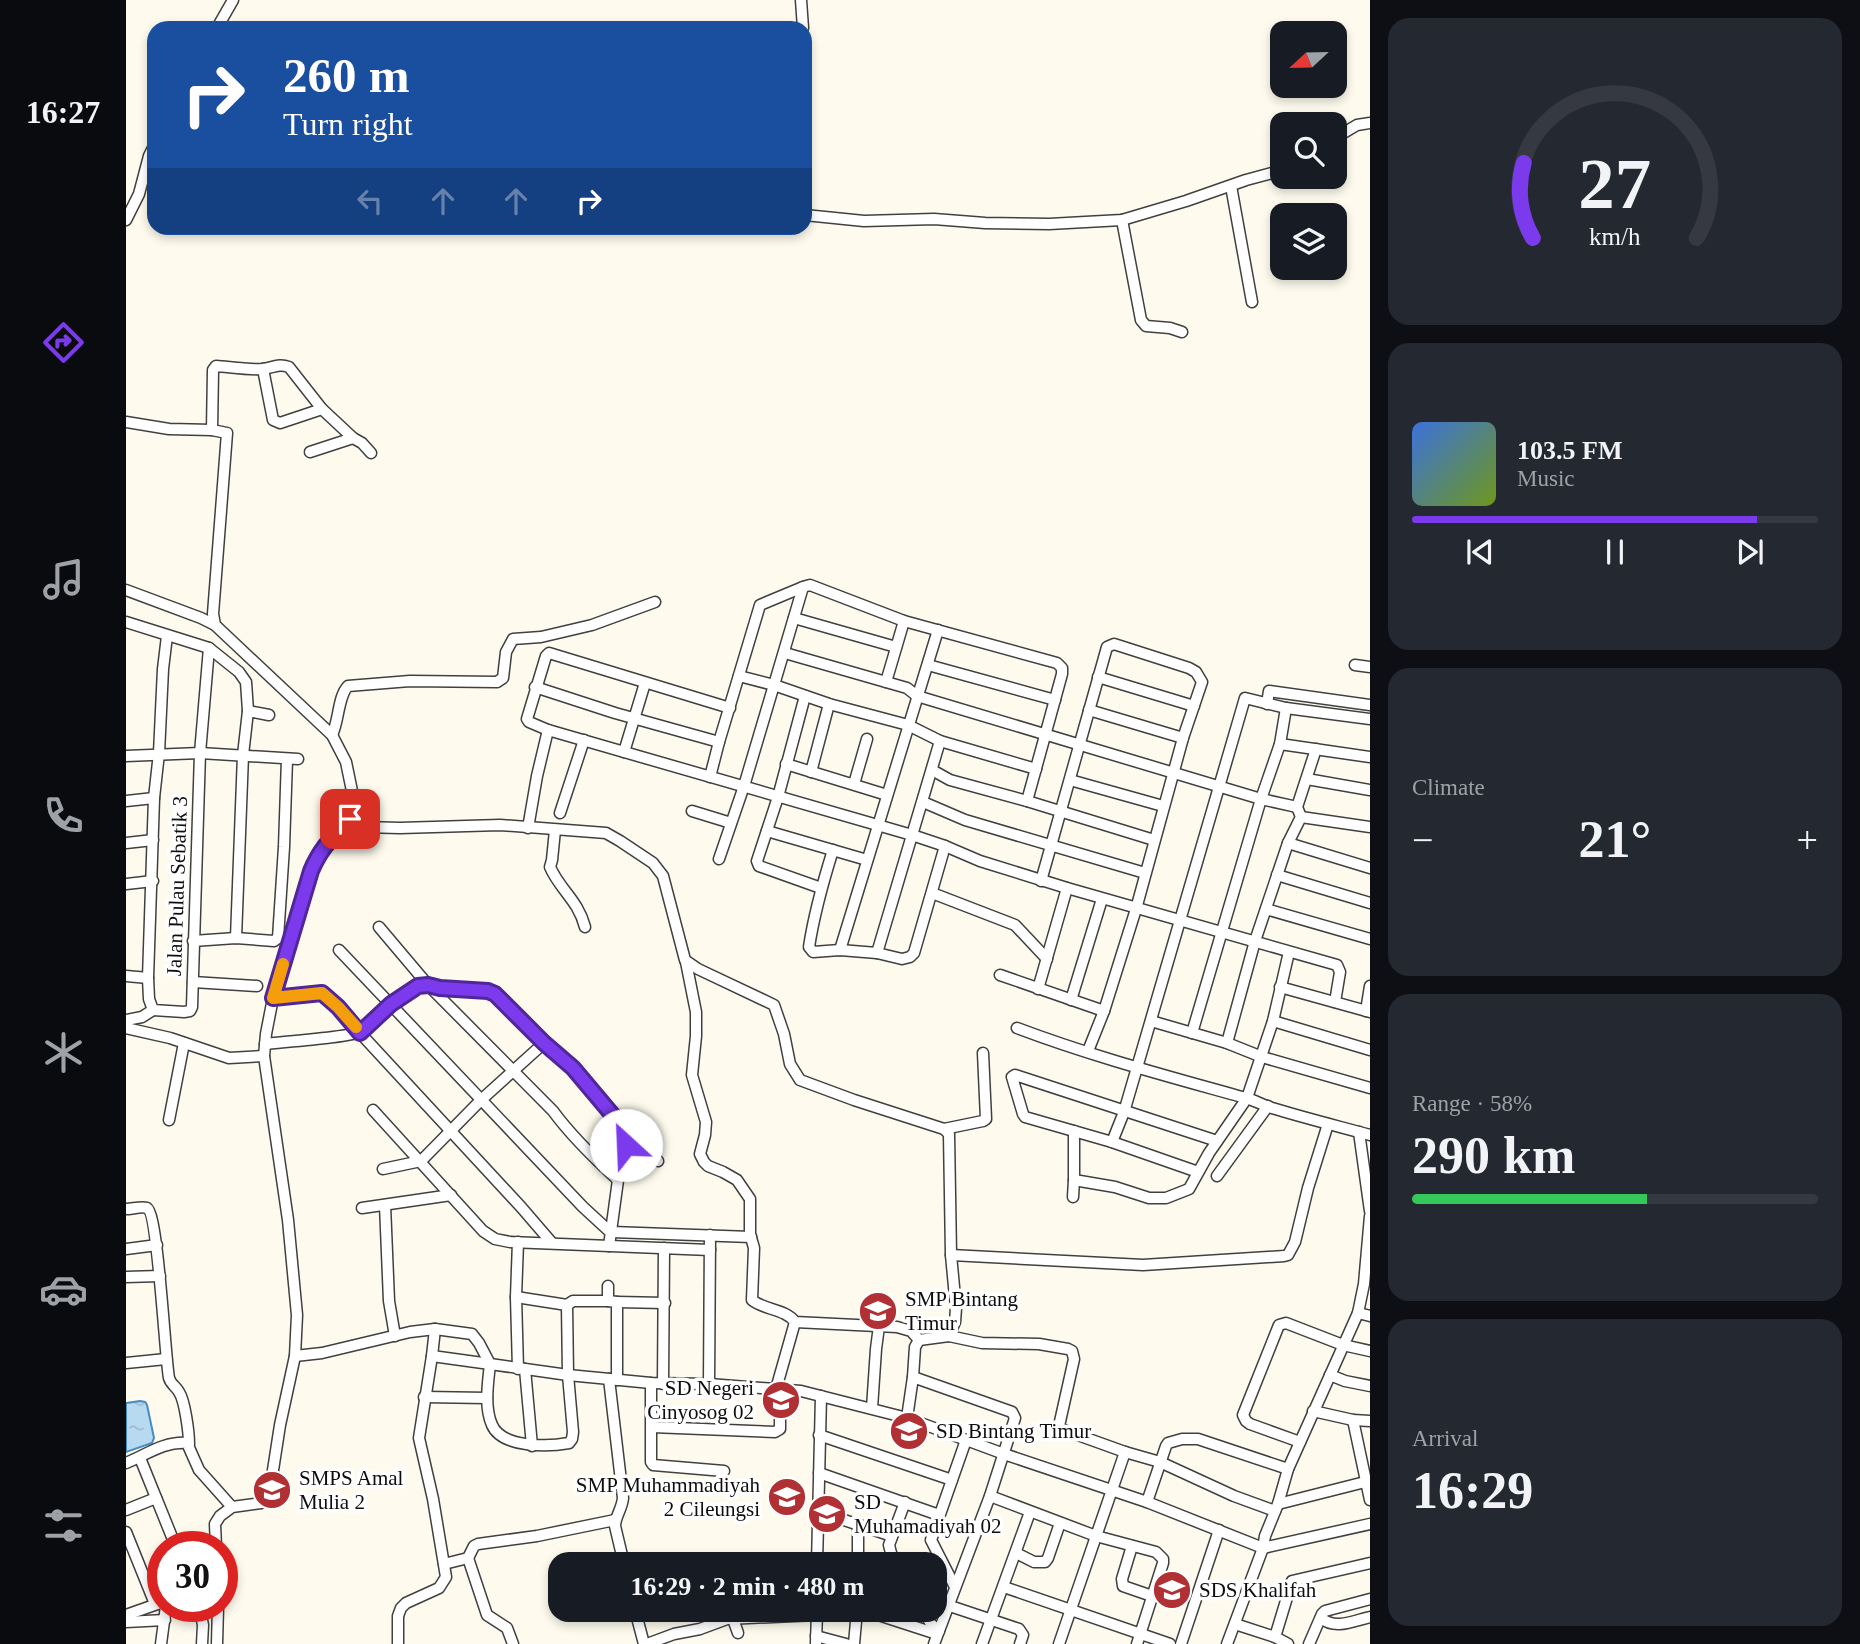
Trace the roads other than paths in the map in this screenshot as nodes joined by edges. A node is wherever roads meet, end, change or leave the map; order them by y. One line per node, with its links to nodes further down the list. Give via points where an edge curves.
1 (233, 0): 3 (street)
2 (801, 0): 4 (street)
3 (221, 21)
4 (802, 21)
5 (1370, 123): 6 (street)
6 (1347, 131)
7 (147, 164): 11 (street)
8 (1270, 174): 9 (street)
9 (1231, 186): 12 (street); 13 (street)
10 (812, 216): 12 (street, via 1049,224)
11 (126, 219)
12 (1122, 220): 14 (street, via 1141,320 1146,326)
13 (1252, 302)
14 (1182, 332)
15 (263, 369): 16 (street, via 289,367); 16 (street, via 273,420 280,423); 18 (street, via 216,366)
16 (322, 409): 19 (street)
17 (126, 422): 18 (street)
18 (212, 430): 28 (street, via 227,433)
19 (353, 438): 20 (street); 21 (street)
20 (310, 452)
21 (371, 453)
22 (803, 587): 25 (street); 26 (street, via 810,585); 37 (street, via 760,605)
23 (126, 590): 28 (street)
24 (655, 602): 59 (street, via 592,625 513,639 506,652 503,678 497,682 351,685 344,690)
25 (794, 618): 31 (street); 33 (street)
26 (904, 621): 29 (street); 31 (street)
27 (126, 622): 30 (street)
28 (215, 625): 59 (street)
29 (938, 630): 34 (street); 45 (street, via 1057,663 1062,674)
30 (167, 636): 32 (street); 71 (street)
31 (896, 647): 39 (street)
32 (209, 648): 53 (street, via 244,677); 70 (street, Jalan Pulau Sebatik 3)
33 (785, 653): 39 (street); 41 (street)
34 (928, 664): 44 (street); 45 (street)
35 (1355, 665): 36 (street)
36 (1370, 667)
37 (740, 676): 41 (street); 50 (street)
38 (1098, 677): 49 (street); 49 (street, via 1107,646 1114,644 1193,670 1202,682); 52 (street)
39 (886, 682): 44 (street)
40 (645, 683): 42 (street, via 549,653); 50 (street); 55 (street)
41 (775, 685): 43 (street); 84 (street)
42 (536, 687): 55 (street); 58 (street, via 527,721)
43 (805, 696): 46 (street); 75 (street)
44 (917, 696): 57 (street); 60 (street)
45 (1055, 700): 60 (street)
46 (830, 704): 57 (street); 78 (street)
47 (1266, 704): 48 (street, via 1269,691); 51 (street); 85 (street, via 1245,698)
48 (1370, 705)
49 (1195, 706): 62 (street)
50 (730, 708): 65 (street)
51 (1286, 708): 56 (street); 66 (street)
52 (1089, 710): 62 (street); 67 (street)
53 (248, 711): 54 (street); 72 (street)
54 (269, 715)
55 (635, 718): 65 (street); 69 (street)
56 (1370, 719)
57 (908, 725): 64 (street); 87 (street)
58 (548, 730): 63 (street); 103 (street)
59 (332, 735): 100 (street, via 351,781 352,814)
60 (1045, 736): 67 (street); 76 (street)
61 (867, 738): 83 (street)
62 (1182, 738): 79 (street)
63 (584, 740): 69 (street); 98 (street)
64 (940, 741): 76 (street); 77 (street)
65 (719, 742): 80 (street)
66 (1280, 744): 68 (street); 90 (street)
67 (1079, 745): 79 (street); 82 (street)
68 (1315, 749): 74 (street); 81 (street)
69 (624, 752): 80 (street)
70 (200, 753): 71 (street); 72 (street); 135 (street, Jalan Pulau Sebatik 3)
71 (159, 754): 73 (street); 89 (street)
72 (243, 755): 133 (street); 133 (street, via 292,759 279,936 274,941)
73 (126, 756)
74 (1370, 757)
75 (786, 764): 78 (street); 88 (street)
76 (1036, 769): 92 (street)
77 (932, 770): 92 (street, via 950,780); 93 (street)
78 (811, 772): 83 (street)
79 (1173, 772): 85 (street); 94 (street)
80 (710, 777): 84 (street)
81 (1307, 779): 86 (street); 97 (street)
82 (1070, 780): 94 (street); 96 (street)
83 (853, 784): 87 (street)
84 (744, 786): 88 (street); 99 (street)
85 (1220, 786): 90 (street); 129 (street)
86 (1370, 790)
87 (887, 794): 101 (street)
88 (778, 797): 101 (street); 105 (street)
89 (154, 798): 91 (street); 108 (street)
90 (1261, 799): 97 (street); 132 (street)
91 (126, 801)
92 (1027, 801): 96 (street)
93 (923, 802): 106 (street); 111 (street, via 965,820)
94 (1163, 806): 107 (street)
95 (692, 811): 99 (street)
96 (1060, 811): 107 (street); 111 (street)
97 (1299, 812): 102 (street); 110 (street)
98 (560, 813)
99 (731, 823): 114 (street)
100 (345, 824): 103 (street); 152 (street, via 315,860)
101 (877, 826): 106 (street); 115 (street)
102 (1370, 827)
103 (528, 828): 104 (street)
104 (555, 830): 131 (street, via 550,866); 142 (street, via 606,833 653,863 665,881)
105 (767, 831): 113 (street); 122 (street, via 759,866)
106 (912, 835): 112 (street); 140 (street)
107 (1154, 840): 117 (street)
108 (153, 841): 109 (street); 119 (street)
109 (126, 843)
110 (1288, 843): 116 (street); 118 (street)
111 (1051, 845): 117 (street); 120 (street)
112 (945, 846): 120 (street); 124 (street)
113 (833, 850): 115 (street); 122 (street)
114 (719, 859)
115 (867, 860): 138 (street)
116 (1370, 868)
117 (1145, 873): 127 (street)
118 (1277, 874): 126 (street); 128 (street)
119 (153, 881): 121 (street); 145 (street)
120 (1041, 881): 123 (street)
121 (126, 884)
122 (821, 888): 138 (street, via 809,947 813,952)
123 (1067, 888): 125 (street); 141 (street)
124 (932, 893): 140 (street, via 912,955 902,959); 141 (street, via 1017,926)
125 (1102, 898): 127 (street); 153 (street)
126 (1370, 903)
127 (1136, 909): 129 (street); 157 (street)
128 (1266, 909): 134 (street); 136 (street)
129 (1181, 921): 132 (street); 160 (street)
130 (379, 927): 147 (street)
131 (585, 927)
132 (1222, 932): 136 (street); 165 (street)
133 (236, 938): 135 (street)
134 (1370, 939)
135 (193, 941): 146 (street, Jalan Pulau Sebatik 3)
136 (1255, 941): 139 (street); 169 (street)
137 (340, 950): 155 (street)
138 (839, 950): 140 (street)
139 (1289, 952): 150 (street); 154 (street, via 1337,965)
140 (877, 953)
141 (1047, 959): 151 (street)
142 (686, 961): 185 (street, via 773,1003 791,1068 801,1081); 209 (street, via 696,1012 692,1075 706,1122 701,1156 708,1166 734,1178 747,1193)
143 (1000, 975): 151 (street)
144 (126, 976): 145 (street)
145 (148, 978): 156 (street)
146 (193, 982): 148 (street); 156 (street, Jalan Pulau Sebatik 3, via 188,1011)
147 (428, 985): 155 (street, via 413,988); 167 (street, via 495,994); 176 (street)
148 (257, 986)
149 (1370, 986): 158 (street)
150 (1280, 987): 154 (street); 161 (street)
151 (1038, 989): 153 (street)
152 (273, 998): 164 (street, via 322,993); 168 (street)
153 (1071, 1000): 157 (street)
154 (1335, 1002): 158 (street)
155 (391, 1004): 164 (street); 179 (street)
156 (153, 1010): 159 (street)
157 (1104, 1011): 171 (street)
158 (1368, 1012)
159 (126, 1020)
160 (1151, 1021): 165 (street); 175 (street)
161 (1273, 1021): 170 (street); 174 (street)
162 (126, 1028): 166 (street)
163 (1017, 1028): 171 (street)
164 (360, 1033): 168 (street); 186 (street)
165 (1192, 1033): 169 (street)
166 (184, 1043): 173 (street, via 229,1058); 183 (street)
167 (544, 1043): 176 (street); 192 (street, via 573,1068 626,1131)
168 (265, 1044): 173 (street)
169 (1227, 1044): 174 (street)
170 (1370, 1050)
171 (1088, 1051): 175 (street)
172 (983, 1053): 185 (street, via 986,1119)
173 (264, 1056): 235 (street, via 298,1315)
174 (1262, 1057): 177 (street); 178 (street)
175 (1137, 1068): 178 (street); 182 (street)
176 (513, 1071): 179 (street); 198 (street)
177 (1370, 1088)
178 (1247, 1098): 180 (street); 190 (street)
179 (481, 1100): 186 (street); 207 (street, via 591,1216)
180 (1268, 1107): 184 (street); 197 (street)
181 (373, 1110): 193 (street)
182 (1124, 1112): 187 (street, via 1012,1077 1025,1117); 190 (street); 191 (street)
183 (169, 1120)
184 (1328, 1125): 188 (street); 217 (street, via 1288,1255 1143,1265)
185 (944, 1129): 217 (street, via 950,1136)
186 (451, 1131): 193 (street); 211 (street)
187 (1074, 1131): 191 (street); 199 (street)
188 (1359, 1132): 189 (street); 205 (street)
189 (1370, 1135)
190 (1217, 1141): 196 (street)
191 (1112, 1142): 196 (street)
192 (626, 1145): 194 (street); 198 (street)
193 (421, 1161): 195 (street); 200 (street)
194 (658, 1161)
195 (383, 1170)
196 (1198, 1172): 199 (street, via 1189,1189 1160,1199)
197 (1217, 1176)
198 (618, 1180): 207 (street)
199 (1074, 1180): 201 (street)
200 (451, 1195): 202 (street); 210 (street, via 490,1236)
201 (1073, 1197)
202 (385, 1205): 203 (street); 230 (street)
203 (362, 1208)
204 (126, 1209): 212 (street, via 150,1210)
205 (1370, 1211)
206 (1370, 1216): 225 (street)
207 (612, 1231): 208 (street); 213 (street)
208 (710, 1235): 209 (street); 216 (street)
209 (751, 1237): 227 (street, via 752,1300)
210 (518, 1242): 211 (street); 221 (street)
211 (552, 1243): 213 (street)
212 (157, 1245): 215 (street); 218 (street)
213 (609, 1246): 214 (street)
214 (664, 1248): 216 (street); 223 (street)
215 (126, 1249)
216 (710, 1250): 247 (street)
217 (951, 1255): 231 (street, via 956,1308)
218 (160, 1276): 219 (street); 237 (street)
219 (126, 1277)
220 (608, 1286): 222 (street)
221 (516, 1297): 224 (street); 240 (street)
222 (612, 1301): 223 (street); 224 (street); 244 (street)
223 (665, 1303): 246 (street)
224 (567, 1305): 241 (street)
225 (1358, 1313): 226 (street); 233 (street)
226 (1370, 1316)
227 (795, 1322): 228 (street); 249 (street)
228 (880, 1326): 232 (street, via 907,1329); 253 (street)
229 (435, 1329): 230 (street); 236 (street); 239 (street, via 469,1333)
230 (395, 1336): 235 (street)
231 (949, 1336): 232 (street); 264 (street, via 1072,1351 1059,1428)
232 (919, 1340): 243 (street)
233 (1343, 1345): 234 (street); 242 (street); 261 (street, via 1286,1323 1279,1325 1243,1415 1250,1424)
234 (1370, 1351)
235 (295, 1356): 280 (street, via 269,1496 263,1503)
236 (432, 1356): 239 (street); 251 (street)
237 (166, 1359): 238 (street); 262 (street, via 170,1383 181,1395)
238 (126, 1363)
239 (490, 1364): 240 (street); 252 (street)
240 (522, 1369): 241 (street); 263 (street)
241 (568, 1375): 244 (street); 263 (street, via 572,1439)
242 (1330, 1375): 248 (street); 254 (street)
243 (913, 1377): 255 (street); 265 (street, via 1012,1412 1016,1418)
244 (613, 1380): 245 (street); 286 (street, via 623,1498)
245 (651, 1383): 246 (street); 258 (street)
246 (663, 1384): 247 (street)
247 (709, 1384): 249 (street)
248 (1370, 1387)
249 (778, 1389): 250 (street); 258 (street, via 780,1429 775,1432)
250 (821, 1396): 253 (street); 259 (street)
251 (424, 1397): 252 (street); 305 (street, via 419,1438)
252 (487, 1398): 263 (street, via 496,1431)
253 (872, 1408): 255 (street)
254 (1313, 1411): 256 (street); 261 (street)
255 (907, 1418): 260 (street)
256 (1353, 1420): 257 (street); 273 (street)
257 (1370, 1421)
258 (652, 1427): 270 (street, via 653,1465)
259 (819, 1435): 271 (street); 272 (street)
260 (966, 1440): 265 (street); 272 (street)
261 (1300, 1442): 269 (street)
262 (189, 1444): 266 (street, via 156,1448); 280 (street, via 197,1467)
263 (532, 1446)
264 (1125, 1452): 267 (street); 274 (street)
265 (1004, 1454): 274 (street); 275 (street)
266 (140, 1458): 268 (street); 276 (street)
267 (1160, 1462): 269 (street, via 1168,1443 1188,1438); 279 (street); 281 (street, via 1234,1496)
268 (126, 1463)
269 (1289, 1469): 281 (street)
270 (724, 1471)
271 (818, 1473): 278 (street); 283 (street)
272 (952, 1480): 285 (street)
273 (1366, 1482): 277 (street); 281 (street)
274 (1112, 1491): 279 (street); 295 (street)
275 (990, 1496): 284 (street); 307 (street)
276 (156, 1499): 282 (street); 291 (street)
277 (1370, 1500)
278 (905, 1502): 285 (street); 294 (street)
279 (1147, 1502): 290 (street)
280 (232, 1507): 292 (street, via 215,1522)
281 (1277, 1508): 297 (street)
282 (126, 1510)
283 (817, 1511): 288 (street); 299 (street)
284 (1030, 1512): 287 (street); 302 (street)
285 (939, 1515): 307 (street, via 931,1541)
286 (615, 1520): 298 (street); 303 (street, via 478,1544)
287 (1060, 1523): 295 (street); 302 (street, via 1045,1562)
288 (858, 1524): 294 (street); 300 (street)
289 (1370, 1524): 297 (street)
290 (1219, 1530): 297 (street); 347 (street)
291 (169, 1531)
292 (215, 1531)
293 (126, 1532): 306 (street)
294 (892, 1536): 301 (street)
295 (1096, 1536): 296 (street); 313 (street)
296 (1132, 1546): 309 (street, via 1123,1586); 309 (street, via 1156,1552 1163,1559)
297 (1263, 1548): 329 (street)
298 (622, 1552)
299 (817, 1552)
300 (858, 1552)
301 (891, 1552)
302 (1016, 1553): 308 (street)
303 (468, 1558): 305 (street); 339 (street, via 487,1615 506,1628)
304 (1370, 1563): 332 (street, via 1292,1581)
305 (444, 1564): 338 (street, via 446,1577 439,1588 401,1608)
306 (147, 1575)
307 (955, 1587): 311 (street)
308 (1004, 1587): 313 (street); 318 (street)
309 (1152, 1596): 333 (street)
310 (1370, 1599): 316 (street, via 1331,1608)
311 (950, 1606): 318 (street); 331 (street)
312 (147, 1608): 314 (street)
313 (1071, 1610): 333 (street); 345 (street)
314 (126, 1615)
315 (1370, 1617): 316 (street, via 1337,1625)
316 (1321, 1618): 350 (street)
317 (147, 1620): 319 (street)
318 (990, 1620): 343 (street); 344 (street, via 1019,1629 1023,1635)
319 (126, 1622)
320 (164, 1622): 335 (street)
321 (202, 1622): 336 (street)
322 (218, 1622): 337 (street)
323 (639, 1622): 340 (street)
324 (716, 1622): 340 (street)
325 (732, 1622): 330 (street)
326 (817, 1622): 334 (street)
327 (856, 1622): 342 (street)
328 (897, 1622): 331 (street)
329 (1235, 1624): 332 (street); 348 (street)
330 (738, 1633)
331 (937, 1636)
332 (1275, 1637): 349 (street)
333 (1139, 1639): 346 (street)
334 (816, 1640): 341 (street)
335 (161, 1644)
336 (202, 1644)
337 (217, 1644)
338 (398, 1644)
339 (513, 1644)
340 (645, 1644)
341 (846, 1644)
342 (854, 1644)
343 (982, 1644)
344 (1020, 1644)
345 (1059, 1644)
346 (1170, 1644)
347 (1181, 1644)
348 (1227, 1644)
349 (1288, 1644)
350 (1310, 1644)

